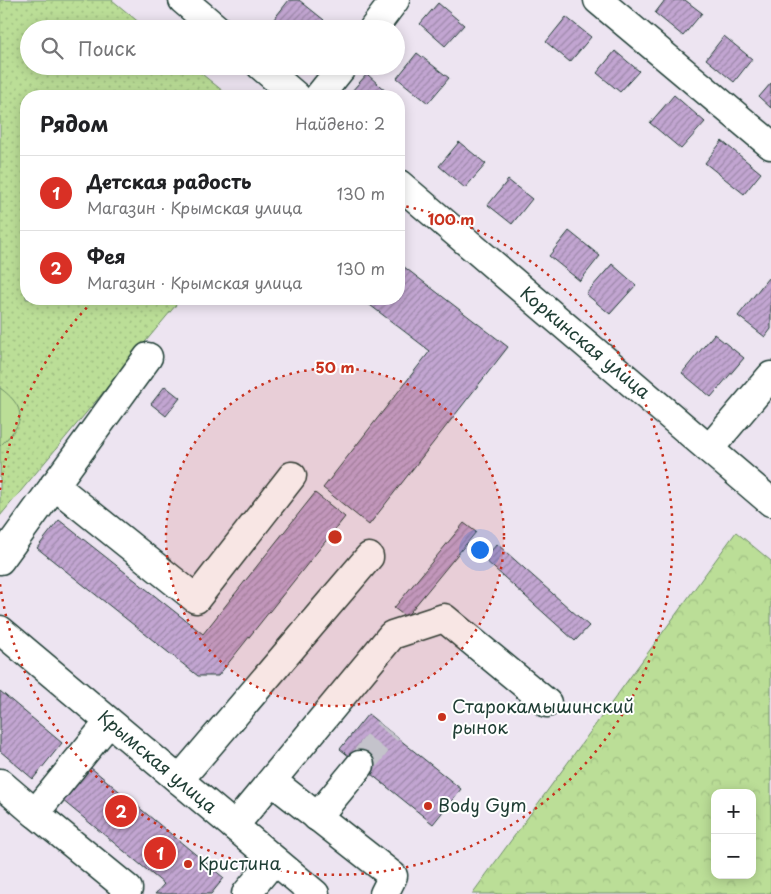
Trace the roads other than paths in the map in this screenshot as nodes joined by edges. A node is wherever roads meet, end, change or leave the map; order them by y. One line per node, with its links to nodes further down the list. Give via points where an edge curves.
1 (183, 0): 4 (street)
2 (395, 0): 5 (street)
3 (598, 0): 10 (street)
4 (206, 20)
5 (380, 20)
6 (272, 75): 8 (street)
7 (336, 75): 9 (street)
8 (289, 90)
9 (324, 90)
10 (771, 145)
11 (405, 189): 14 (street, Коркинская улица)
12 (148, 356): 16 (street)
13 (771, 376): 14 (street)
14 (709, 449): 17 (street, Коркинская улица)
15 (292, 476): 16 (street, via 196,598)
16 (54, 486): 19 (street)
17 (771, 502)
18 (369, 557): 24 (street)
19 (0, 560)
20 (0, 630): 22 (street, Крымская улица)
21 (547, 703): 25 (street, via 444,618 392,635)
22 (109, 722): 24 (street, Крымская улица); 27 (street)
23 (360, 765): 28 (street)
24 (179, 780): 29 (street, Крымская улица)
25 (272, 781): 28 (street); 29 (street)
26 (0, 783): 27 (street)
27 (36, 813): 31 (street, via 128,889)
28 (317, 816): 34 (street, via 393,876)
29 (234, 826): 30 (street, Крымская улица)
30 (274, 860): 32 (street); 33 (street, Крымская улица)
31 (124, 894)
32 (246, 894)
33 (315, 894)
34 (384, 894)

